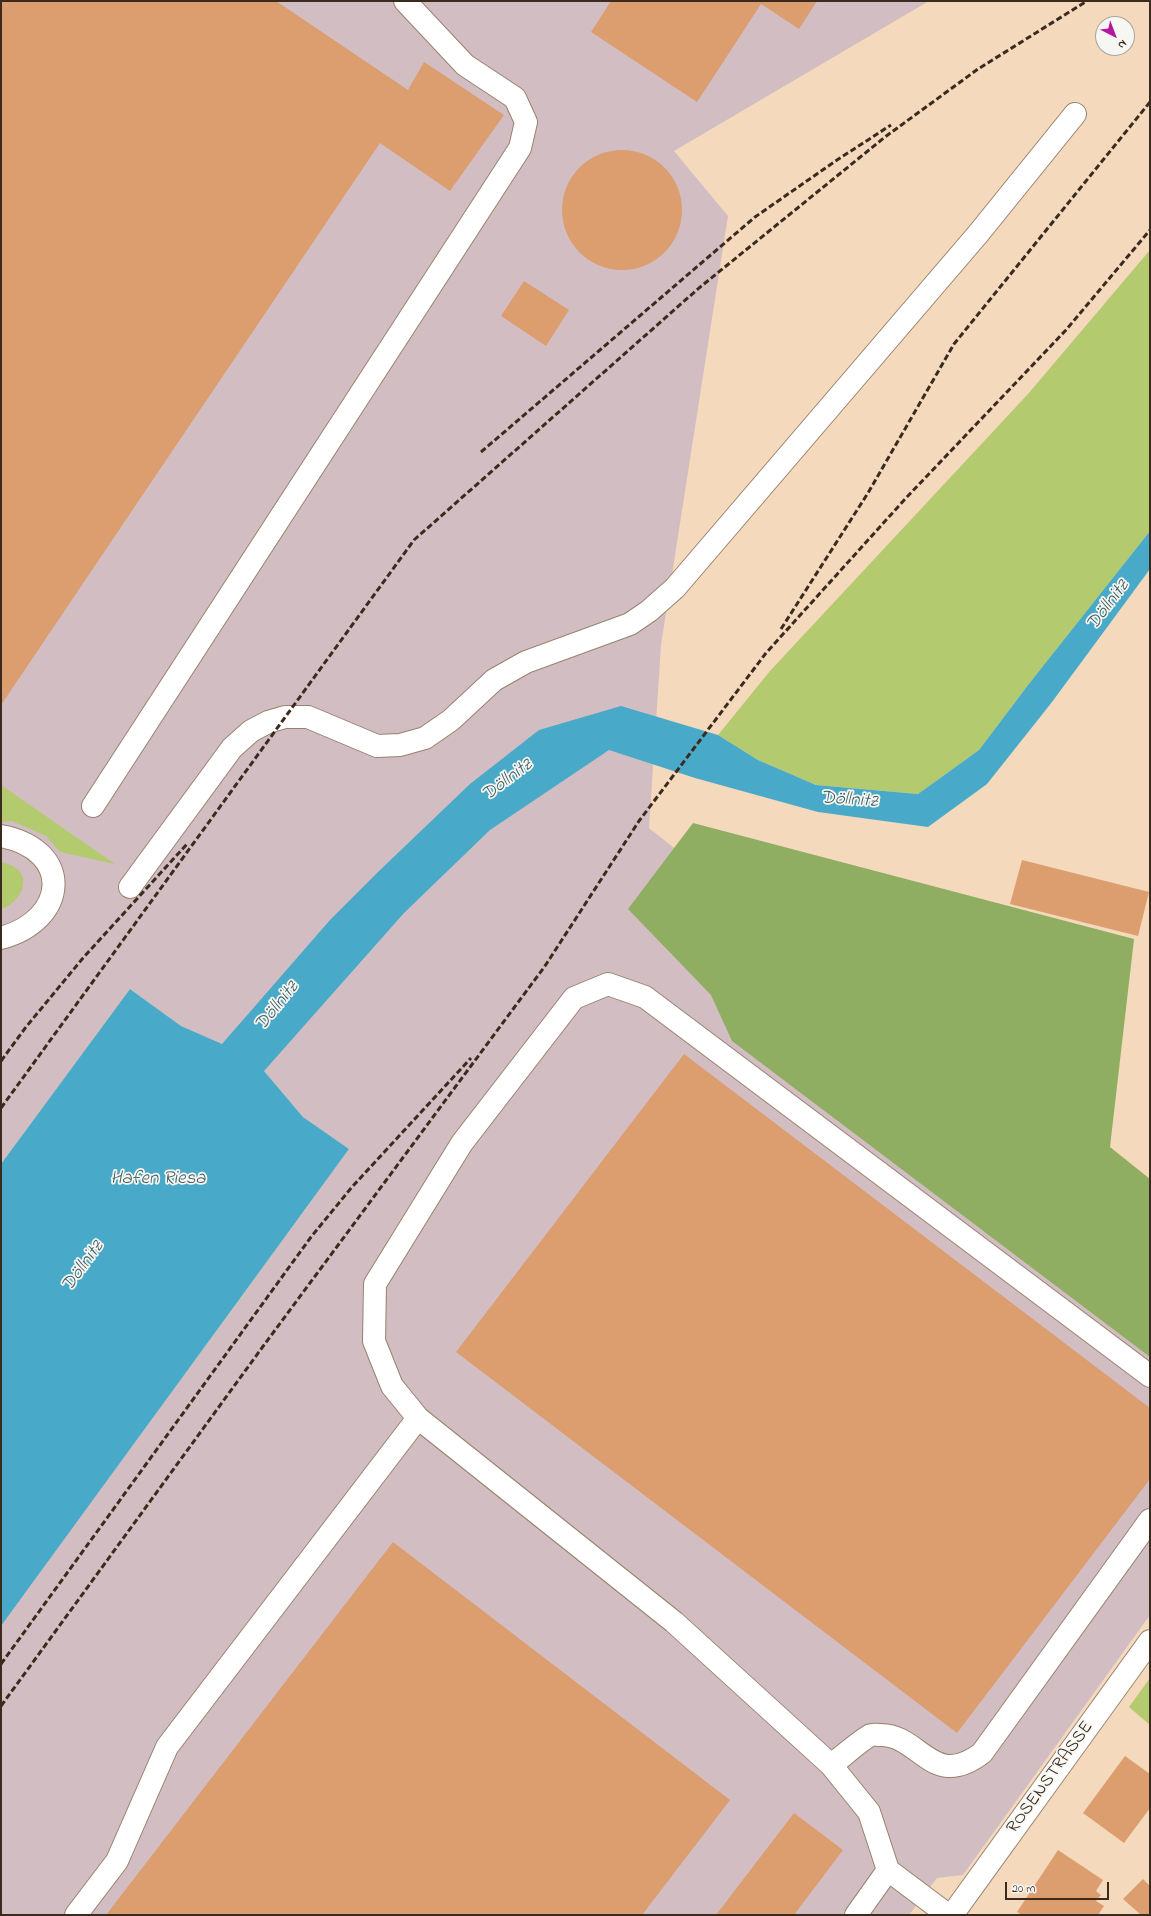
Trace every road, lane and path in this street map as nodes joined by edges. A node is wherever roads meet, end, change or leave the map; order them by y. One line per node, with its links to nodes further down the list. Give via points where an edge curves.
1 (405, 1): 3 (street, via 465,65 515,98 526,122 520,148)
2 (1074, 114): 5 (street, via 978,234 681,582 649,611 630,624 526,662 494,680 451,720 426,738 400,746 377,746 308,717 285,717 251,731 232,748)
3 (93, 806)
4 (1, 836): 6 (street, via 32,846 51,870 54,885 51,900 42,915 30,926)
5 (130, 887)
6 (1, 938)
7 (1150, 1376): 8 (street, via 645,997 608,984 574,998 462,1143 375,1284 374,1341 392,1386)
8 (418, 1418): 11 (street, via 674,1622); 13 (street, via 167,1747 117,1861)
9 (1150, 1520): 11 (street, via 982,1753 970,1762 957,1766 936,1764 891,1735 871,1735)
10 (1150, 1641): 16 (street, ROSENSTRASSE)
11 (832, 1765): 12 (street, via 869,1812)
12 (888, 1870): 14 (street); 15 (street)
13 (76, 1915)
14 (856, 1915)
15 (948, 1915)
16 (952, 1915)

